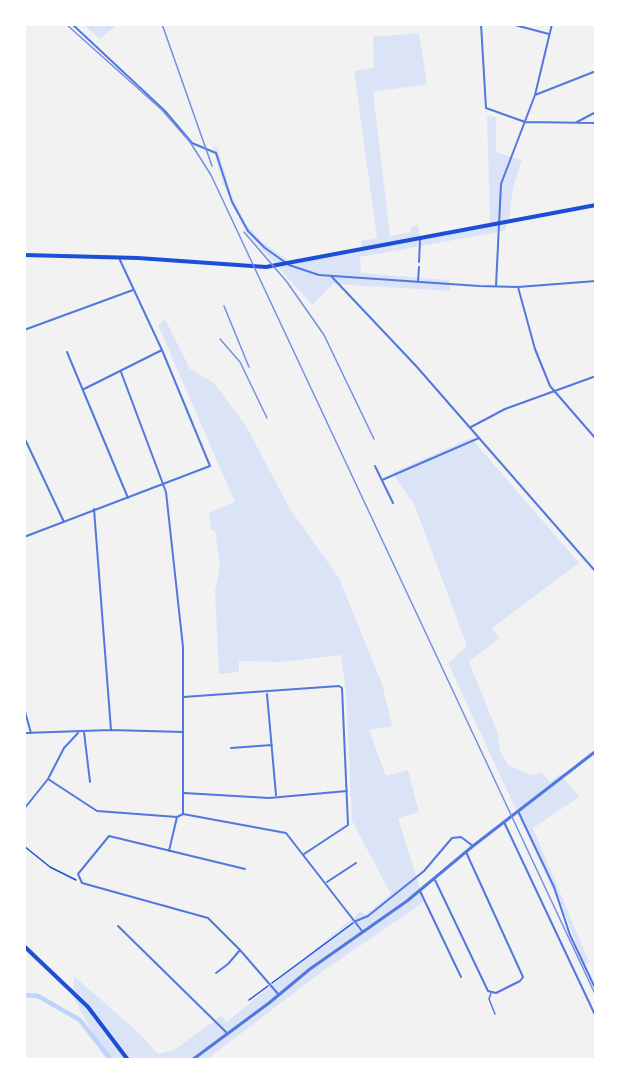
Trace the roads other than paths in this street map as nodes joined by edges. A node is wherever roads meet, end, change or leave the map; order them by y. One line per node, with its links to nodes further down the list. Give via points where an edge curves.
1 (72, 24): 18 (street, via 165,111 192,143 216,153 232,201 248,231)
2 (481, 24): 9 (street, via 486,108)
3 (511, 24): 5 (street)
4 (552, 24): 5 (street)
5 (549, 34): 7 (street)
6 (596, 71): 7 (street)
7 (536, 95): 9 (street)
8 (596, 112): 10 (street)
9 (525, 122): 10 (street); 13 (street, via 501,184)
10 (576, 122): 11 (street)
11 (596, 123)
12 (596, 205): 13 (main road)
13 (497, 225): 14 (main road); 23 (street)
14 (420, 240): 17 (street); 18 (main road)
15 (24, 255): 16 (main road)
16 (119, 258): 18 (main road, via 261,268); 25 (street)
17 (419, 262)
18 (289, 265): 20 (street, via 309,274)
19 (419, 267): 22 (street)
20 (331, 276): 22 (street); 33 (street)
21 (596, 281): 24 (street)
22 (418, 282): 23 (street)
23 (496, 286): 24 (street)
24 (518, 287): 32 (street, via 536,349)
25 (133, 290): 26 (street); 27 (street)
26 (24, 330)
27 (162, 350): 29 (street); 39 (street, via 210,466)
28 (67, 352): 31 (street)
29 (121, 372): 31 (street); 39 (street)
30 (596, 376): 32 (street)
31 (83, 389): 40 (street)
32 (555, 392): 33 (street, via 505,409); 36 (street)
33 (471, 427): 35 (street)
34 (24, 437): 43 (street)
35 (479, 438): 38 (street); 45 (street)
36 (596, 439)
37 (375, 466): 38 (street)
38 (382, 480): 41 (street)
39 (165, 484): 40 (street); 47 (street, via 180,609)
40 (128, 498): 42 (street)
41 (393, 503)
42 (94, 509): 43 (street); 49 (street)
43 (64, 522): 44 (street)
44 (24, 537)
45 (596, 572)
46 (267, 692): 47 (street); 55 (street); 60 (street, via 341,686)
47 (183, 697): 51 (street)
48 (24, 708): 53 (street)
49 (111, 730): 50 (street); 51 (street)
50 (84, 732): 54 (street); 59 (street)
51 (183, 732): 61 (street)
52 (24, 733): 53 (street)
53 (31, 733): 54 (street)
54 (78, 733): 58 (street, via 64,748)
55 (272, 745): 56 (street); 62 (street)
56 (231, 748)
57 (596, 751): 64 (street)
58 (48, 778): 63 (street); 66 (street, via 97,811)
59 (90, 782)
60 (347, 791): 62 (street); 71 (street, via 346,827)
61 (184, 793): 62 (street, via 269,798); 65 (street)
62 (276, 795)
63 (24, 809)
64 (518, 811): 67 (street); 84 (street)
65 (183, 814): 66 (street); 71 (street, via 286,833)
66 (177, 817): 69 (street)
67 (504, 822): 68 (street); 88 (street)
68 (473, 846): 70 (street); 77 (street, via 461,837 452,838 424,871 368,916)
69 (169, 851): 73 (street); 81 (street, via 109,836 78,874 82,883 205,916)
70 (466, 852): 74 (street); 85 (street, via 523,977)
71 (304, 854): 75 (street)
72 (356, 863): 75 (street)
73 (245, 869)
74 (435, 880): 76 (street); 85 (street)
75 (327, 882): 77 (street)
76 (420, 891): 79 (street); 83 (street)
77 (356, 921): 79 (street)
78 (118, 926): 89 (street)
79 (363, 932): 86 (street)
80 (24, 945): 90 (main road, via 88,1007)
81 (240, 950): 82 (street); 86 (street)
82 (216, 973)
83 (461, 977)
84 (596, 990)
85 (491, 992): 87 (lane, via 489,999)
86 (279, 995): 89 (street)
87 (495, 1014)
88 (596, 1017)
89 (228, 1034): 91 (street)
90 (128, 1060)
91 (192, 1060)

